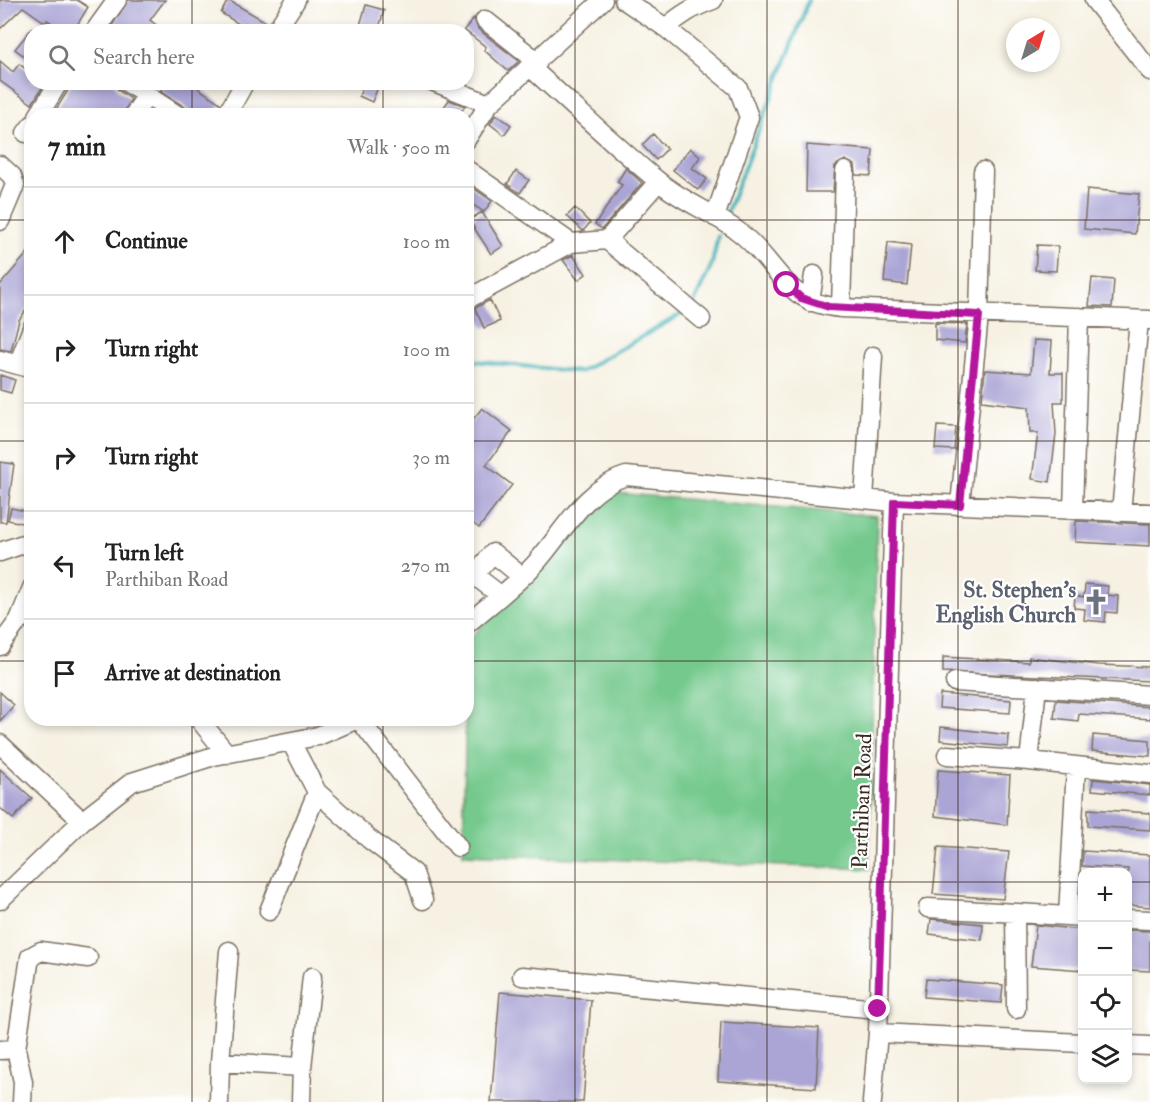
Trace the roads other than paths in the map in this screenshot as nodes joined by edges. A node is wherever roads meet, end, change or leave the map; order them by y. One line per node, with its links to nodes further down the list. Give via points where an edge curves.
1 (117, 0): 8 (street)
2 (297, 0): 9 (street)
3 (624, 0): 10 (street)
4 (713, 0): 10 (street, via 694,6)
5 (1094, 0): 12 (street)
6 (599, 1): 11 (street)
7 (485, 20): 11 (street)
8 (100, 24)
9 (284, 24)
10 (666, 28): 29 (street, via 738,88 749,117)
11 (535, 65): 18 (street); 28 (street)
12 (1150, 71)
13 (54, 90): 19 (street)
14 (139, 90): 17 (street)
15 (241, 90): 22 (street)
16 (454, 90): 18 (street)
17 (147, 95): 20 (street); 21 (street)
18 (489, 104): 23 (street)
19 (43, 108)
20 (138, 108)
21 (167, 108)
22 (230, 108)
23 (474, 127)
24 (0, 165): 30 (street, via 15,185)
25 (845, 171): 36 (street)
26 (983, 171): 37 (street)
27 (474, 175): 32 (street)
28 (658, 182): 29 (street); 31 (street)
29 (715, 217): 35 (street, via 760,250 787,285)
30 (0, 221)
31 (608, 240): 32 (street); 39 (street)
32 (571, 243): 34 (street)
33 (814, 275): 35 (street)
34 (474, 296)
35 (810, 302): 36 (street)
36 (842, 308): 37 (street)
37 (979, 315): 38 (street); 46 (street)
38 (1078, 317): 40 (street); 47 (street)
39 (701, 319)
40 (1145, 320): 48 (street)
41 (873, 356): 44 (street)
42 (0, 360): 43 (street)
43 (24, 367)
44 (864, 499): 45 (street); 52 (street, via 626,476 611,480 594,493)
45 (894, 502): 46 (street); 85 (street, Parthiban Road)
46 (960, 505): 47 (street)
47 (1073, 510): 48 (street)
48 (1121, 512): 49 (street)
49 (1150, 513)
50 (24, 544): 51 (street)
51 (0, 552)
52 (521, 576): 53 (street); 53 (street, via 493,553 474,575)
53 (500, 596): 54 (street)
54 (474, 611)
55 (24, 617): 56 (street)
56 (0, 646)
57 (955, 682): 58 (street)
58 (1037, 687): 59 (street); 67 (street)
59 (1150, 695)
60 (204, 726): 65 (street)
61 (342, 726): 63 (street)
62 (364, 726): 72 (street)
63 (291, 742): 65 (street); 70 (street)
64 (0, 744): 71 (street)
65 (227, 754): 71 (street, via 132,782)
66 (947, 755): 67 (street)
67 (1029, 761): 68 (street)
68 (1076, 767): 69 (street); 78 (street)
69 (1150, 774)
70 (317, 792): 74 (street, via 414,873); 76 (street)
71 (82, 821): 73 (street)
72 (458, 847)
73 (0, 900)
74 (423, 900)
75 (928, 908): 77 (street)
76 (269, 911)
77 (1015, 913): 78 (street); 86 (street)
78 (1076, 916)
79 (1132, 919): 80 (street)
80 (1150, 920)
81 (229, 951): 92 (street)
82 (88, 958): 91 (street, via 41,951 30,957)
83 (522, 976): 85 (street)
84 (312, 977): 93 (street)
85 (878, 1009): 87 (street, Parthiban Road)
86 (1016, 1009)
87 (878, 1033): 88 (street); 97 (street, Parthiban Road)
88 (1078, 1043)
89 (1132, 1045): 90 (street)
90 (1150, 1046)
91 (8, 1049): 94 (street, via 23,1082)
92 (220, 1062): 93 (street); 95 (street)
93 (302, 1067): 96 (street)
94 (22, 1102)
95 (219, 1102)
96 (301, 1102)
97 (872, 1102)

